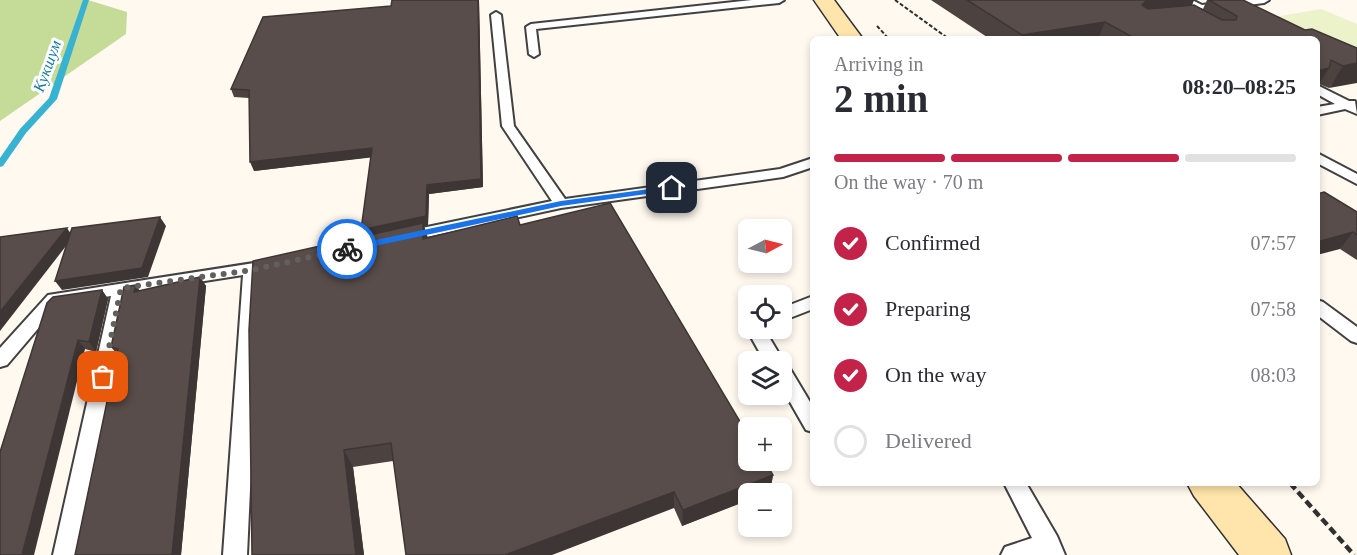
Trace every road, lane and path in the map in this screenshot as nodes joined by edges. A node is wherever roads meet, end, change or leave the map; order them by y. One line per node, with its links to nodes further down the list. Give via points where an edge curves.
1 (778, 0): 9 (lane, via 531,27)
2 (824, 0): 7 (street)
3 (895, 0): 8 (path)
4 (1185, 0): 5 (lane, via 1198,11)
5 (1264, 0)
6 (496, 15): 18 (lane, via 508,126)
7 (850, 36)
8 (945, 36)
9 (534, 54)
10 (1320, 90): 11 (lane)
11 (1354, 106): 12 (lane)
12 (1320, 111)
13 (1320, 159): 15 (lane)
14 (810, 163): 18 (lane, via 783,173)
15 (1334, 167): 16 (lane); 17 (lane)
16 (1320, 170)
17 (1357, 180)
18 (561, 204): 19 (lane)
19 (390, 240)
20 (287, 262): 21 (lane)
21 (252, 270): 22 (lane); 35 (lane)
22 (121, 288): 27 (lane, via 54,299); 34 (lane)
23 (810, 303): 25 (lane)
24 (1320, 308): 26 (lane)
25 (792, 311)
26 (1357, 336)
27 (0, 360)
28 (792, 389): 29 (lane)
29 (810, 419)
30 (1017, 486): 33 (lane)
31 (1212, 486): 37 (street)
32 (1293, 486): 38 (path)
33 (1051, 549): 36 (lane)
34 (66, 555)
35 (235, 555)
36 (1013, 555)
37 (1269, 555)
38 (1353, 555)

